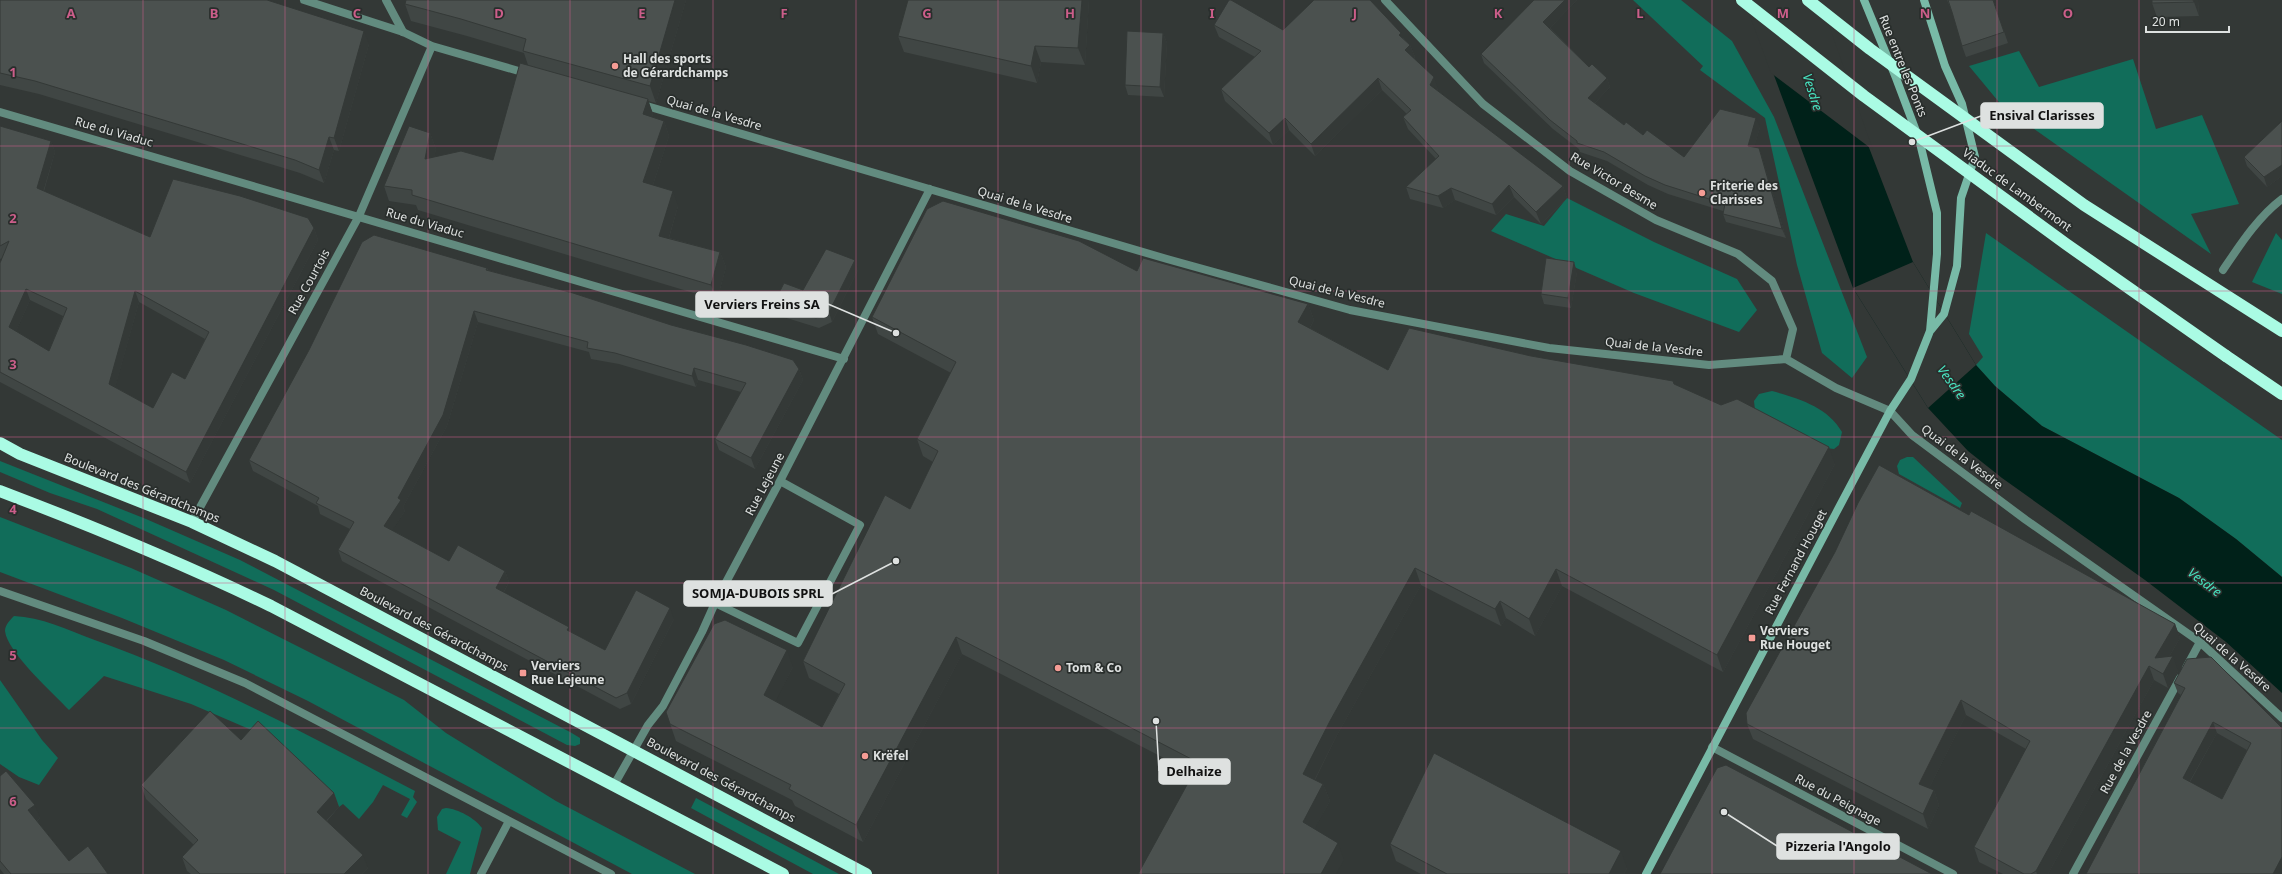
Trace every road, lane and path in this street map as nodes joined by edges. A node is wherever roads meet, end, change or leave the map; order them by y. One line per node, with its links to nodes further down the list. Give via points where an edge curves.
1 (304, 0): 8 (street)
2 (386, 0): 8 (street)
3 (1386, 0): 20 (street, Rue Victor Besme, via 1484,104 1570,171 1656,220 1738,254 1772,281 1793,329)
4 (1742, 0): 21 (highway, Viaduc de Lambermont, bridge, via 1864,96 2066,244)
5 (1808, 0): 18 (highway, bridge, via 1870,49 2084,205)
6 (1864, 0): 17 (street, Rue entre les Ponts, via 1919,139 1937,213 1937,254)
7 (1924, 0): 17 (street, Rue entre les Ponts, via 1945,66 1962,104 1975,157 1961,198 1957,266 1944,314)
8 (403, 32): 9 (street)
9 (432, 46): 10 (street); 15 (street, Rue Courtois)
10 (537, 76)
11 (628, 101): 13 (street, Quai de la Vesdre)
12 (0, 112): 15 (street, Rue du Viaduc)
13 (930, 189): 19 (street, Rue Lejeune); 20 (street, Quai de la Vesdre, via 1350,310 1514,343 1708,365)
14 (2282, 199): 16 (street, via 2245,238)
15 (359, 216): 19 (street, Rue du Viaduc); 26 (street, Rue Courtois)
16 (2223, 270)
17 (1930, 330): 22 (street, Rue entre les Ponts, via 1910,380)
18 (2282, 331)
19 (844, 359): 24 (street, Rue Lejeune)
20 (1786, 359): 22 (street, Quai de la Vesdre, via 1836,388)
21 (2282, 394)
22 (1890, 411): 29 (street, Quai de la Vesdre, via 1912,435 2026,520); 31 (street, Rue Fernand Houget)
23 (0, 443): 26 (highway, Boulevard des Gérardchamps, via 20,454)
24 (780, 481): 28 (street, Rue Lejeune); 28 (street, via 860,525 798,642)
25 (0, 491): 33 (highway, via 108,532 190,567 271,606)
26 (192, 522): 32 (highway, Boulevard des Gérardchamps, via 275,561)
27 (0, 591): 34 (street, via 144,641 245,683)
28 (715, 602): 32 (street, Rue Lejeune, via 663,706)
29 (2200, 642): 30 (street, Quai de la Vesdre); 41 (street, Rue de la Vesdre)
30 (2282, 718)
31 (1712, 747): 39 (street, Rue Fernand Houget); 40 (street, Rue du Peignage)
32 (634, 749): 33 (street, Rue Lejeune); 38 (highway, Boulevard des Gérardchamps)
33 (614, 786): 37 (highway)
34 (509, 821): 35 (street); 36 (street)
35 (481, 874)
36 (611, 874)
37 (783, 874)
38 (866, 874)
39 (1646, 874)
40 (1953, 874)
41 (2073, 874)

